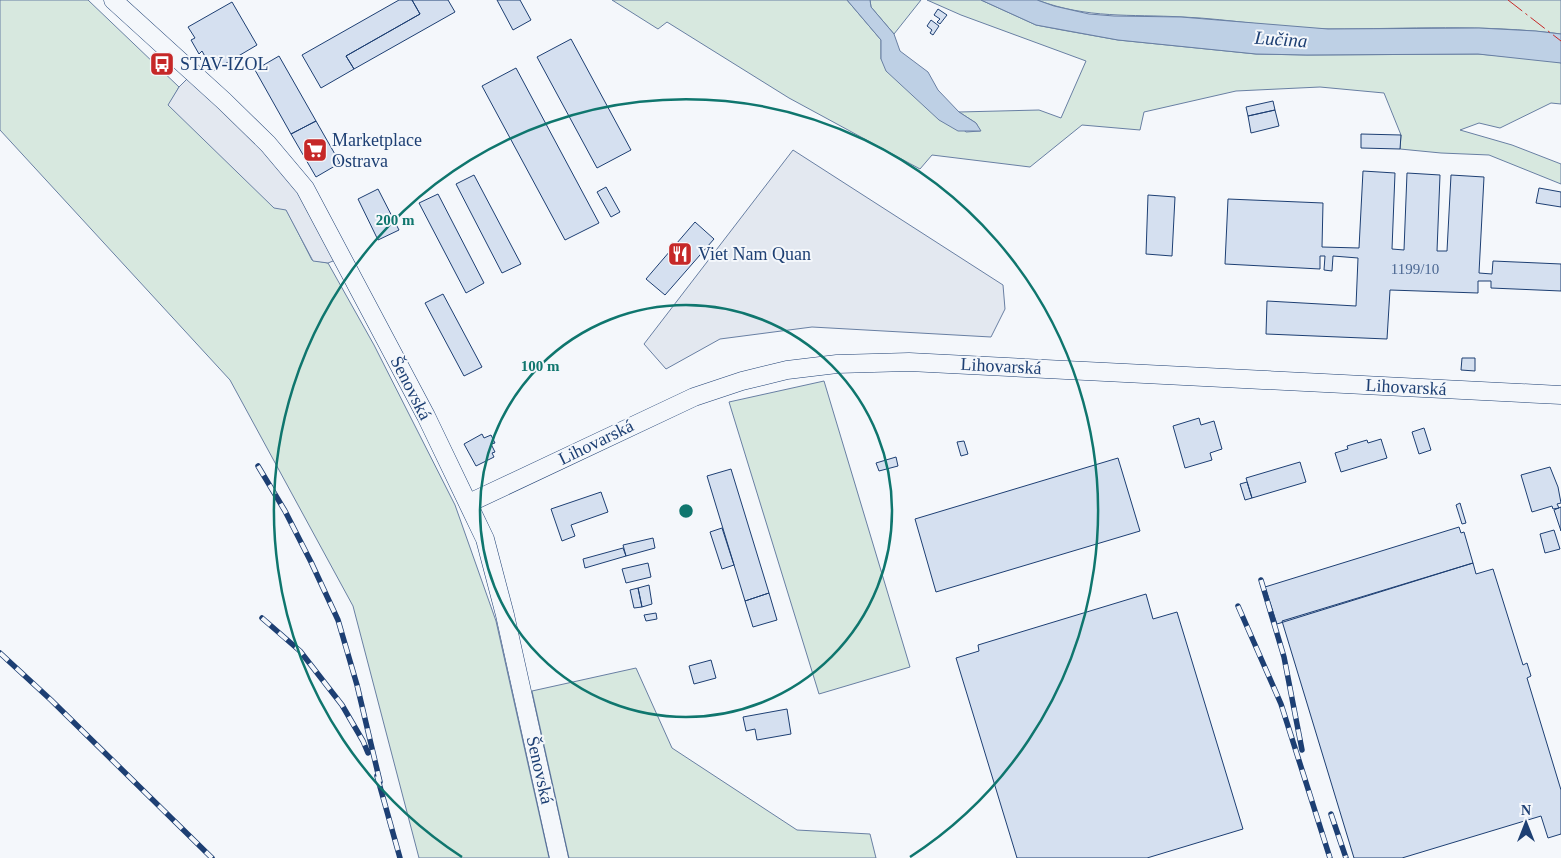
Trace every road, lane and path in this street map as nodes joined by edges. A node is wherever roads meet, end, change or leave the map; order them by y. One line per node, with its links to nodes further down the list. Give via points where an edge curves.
1 (113, 0): 3 (street, Šenovská, via 268,144 305,188)
2 (1561, 395): 3 (street, Lihovarská, via 909,362 837,364 787,370 694,396)
3 (469, 503): 4 (street, Šenovská, via 485,539 497,582)
4 (559, 858)

